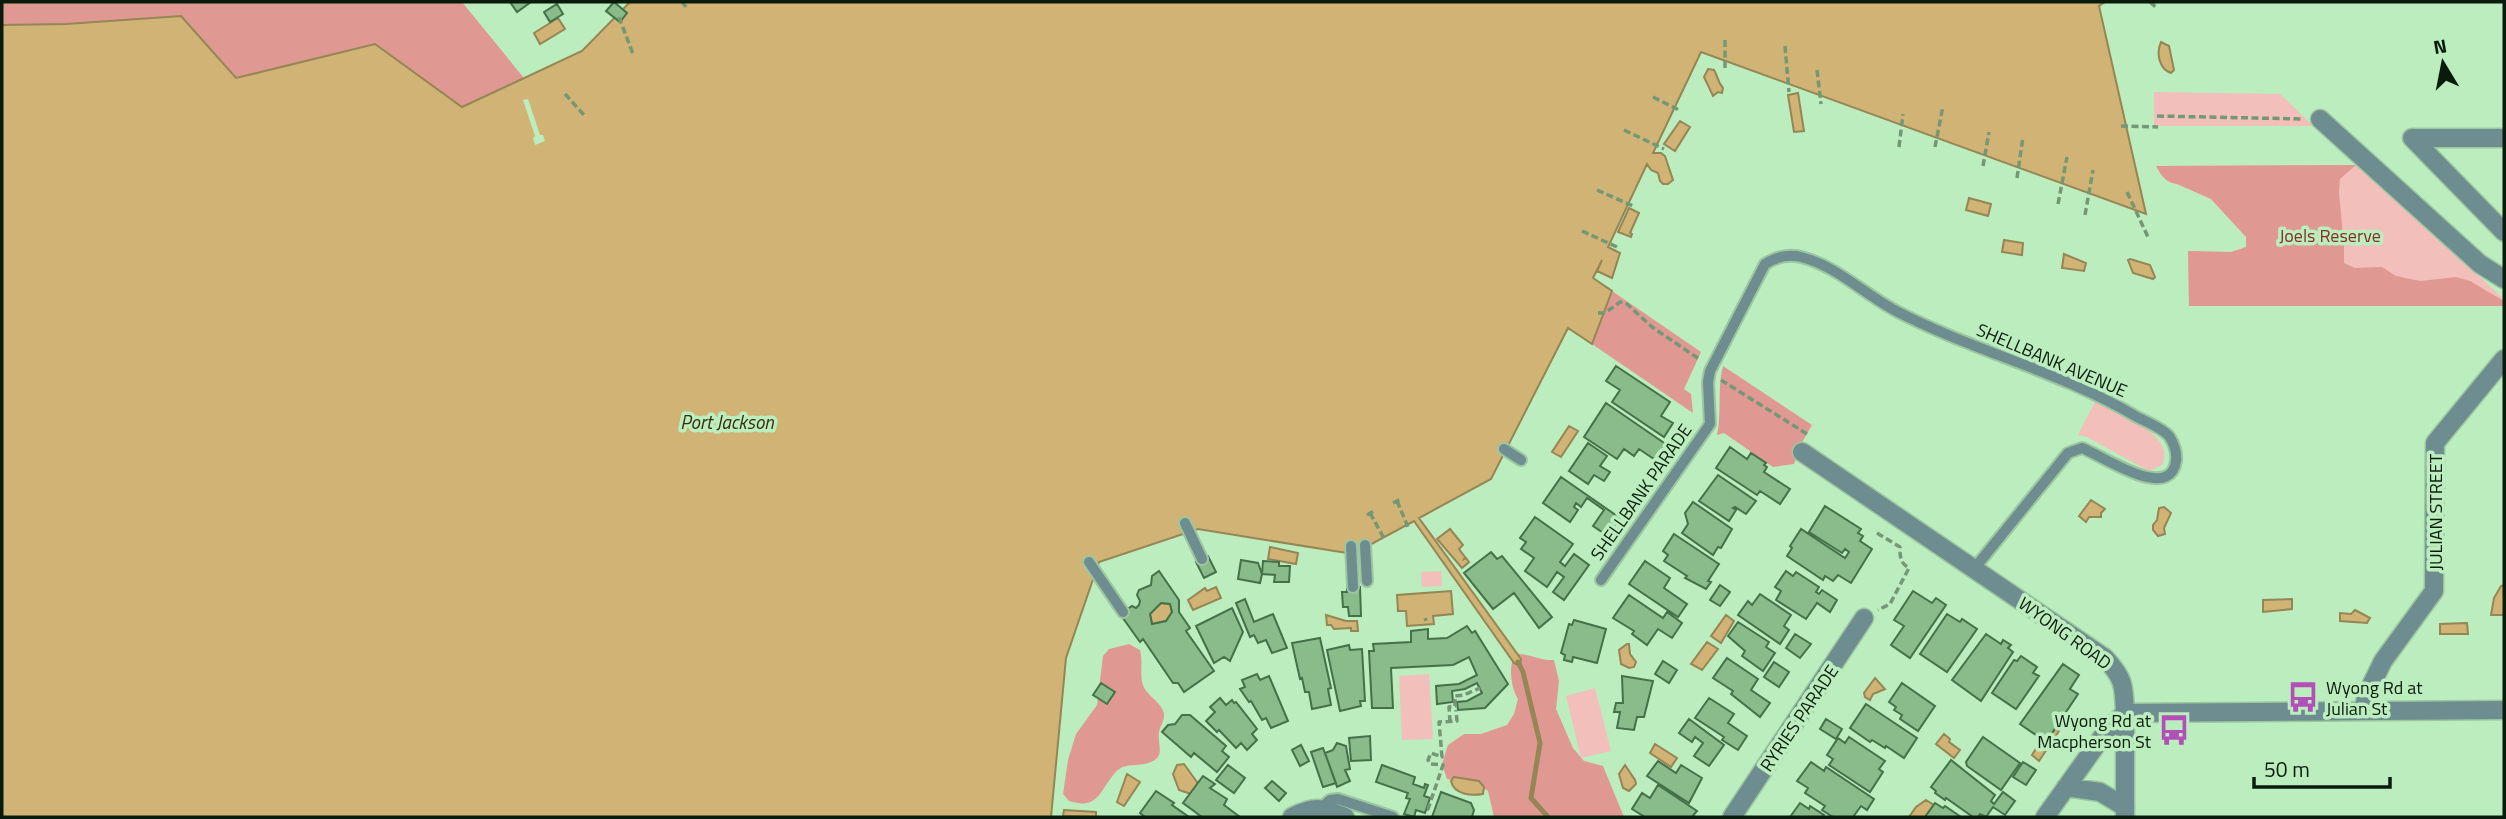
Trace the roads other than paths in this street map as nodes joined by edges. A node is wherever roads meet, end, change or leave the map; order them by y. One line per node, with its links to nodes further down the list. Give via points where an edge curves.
1 (2320, 119): 4 (street, via 2480,264)
2 (2504, 138): 3 (street, via 2412,138)
3 (2504, 232)
4 (2504, 279)
5 (2504, 359): 22 (street, JULIAN STREET, via 2435,443 2434,591 2383,661)
6 (1708, 382): 15 (lane, SHELLBANK AVENUE, via 1712,364 1765,264 1790,255 1832,270 1895,311 1939,332 2113,402 2168,434 2175,446 2173,472 2157,481 2082,448 2068,453); 16 (lane, SHELLBANK PARADE, via 1710,424)
7 (1504, 449): 9 (lane)
8 (1802, 452): 15 (street, WYONG ROAD)
9 (1521, 460)
10 (1185, 523): 13 (lane)
11 (1365, 545): 17 (lane)
12 (1350, 546): 18 (lane)
13 (1202, 559)
14 (1089, 562): 19 (lane)
15 (1974, 569): 23 (street, WYONG ROAD, via 2105,658 2123,681)
16 (1601, 580)
17 (1367, 581)
18 (1353, 587)
19 (1123, 612)
20 (1864, 618): 30 (street, RYRIES PARADE)
21 (2504, 710): 22 (street)
22 (2364, 711): 23 (street)
23 (2125, 713): 24 (street); 26 (street, WYONG ROAD)
24 (2066, 787): 26 (street, via 2100,792); 31 (street)
25 (1321, 808): 27 (street); 28 (street); 29 (lane, via 1338,799)
26 (2125, 812)
27 (1292, 817)
28 (1345, 817)
29 (1393, 817)
30 (1732, 817)
31 (2045, 817)

